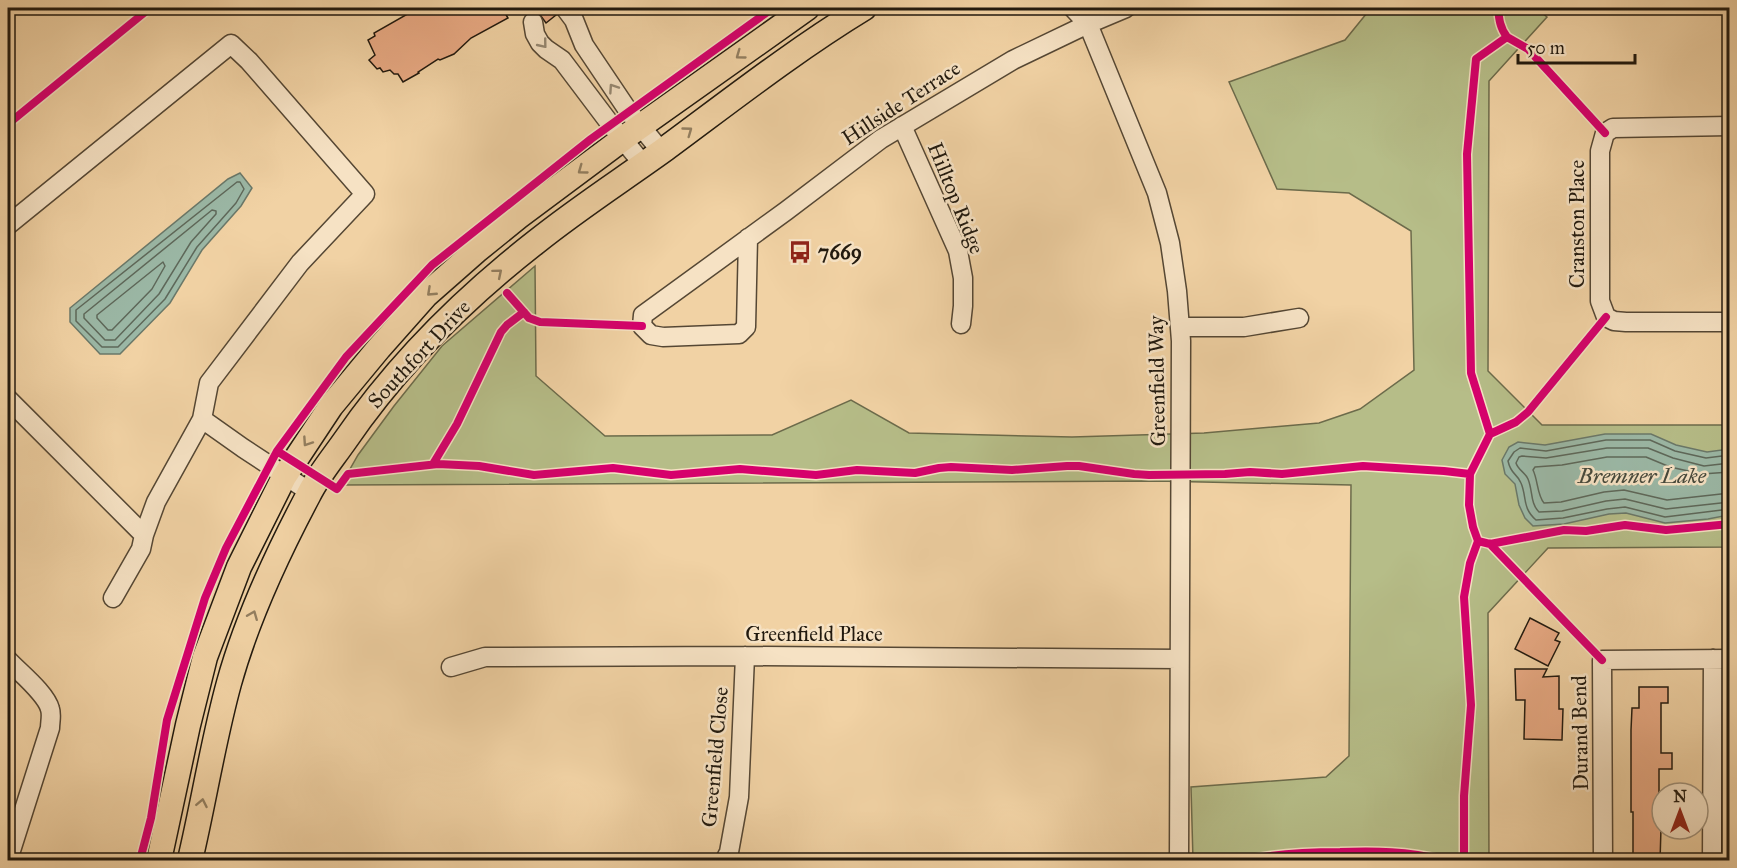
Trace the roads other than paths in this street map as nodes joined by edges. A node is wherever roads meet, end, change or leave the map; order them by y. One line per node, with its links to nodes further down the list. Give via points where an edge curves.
1 (565, 8): 10 (street, one-way to 1)
2 (807, 8): 10 (main road, Southfort Drive, one-way to 10)
3 (864, 8): 11 (main road, Southfort Drive, one-way to 3, via 800,49)
4 (1073, 8): 6 (street, Greenfield Way)
5 (1126, 8): 6 (street, Hillside Terrace)
6 (1088, 16): 8 (street, Hillside Terrace); 17 (street, Greenfield Way, via 1157,193 1170,243)
7 (532, 22): 10 (street, one-way to 10, via 546,49 562,60)
8 (902, 126): 13 (street, Hillside Terrace); 16 (street, Hilltop Ridge, via 958,251 963,278)
9 (1730, 126): 15 (street, Cranston Place, via 1613,128 1605,133 1600,151 1600,301 1606,317 1626,322)
10 (631, 134): 11 (street); 20 (main road, Southfort Drive, one-way to 20, via 518,217 426,295 331,406)
11 (652, 158): 21 (main road, Southfort Drive, one-way to 11, via 355,425 446,320 538,240)
12 (8, 225): 19 (street, via 231,44 249,61 365,194 300,263 208,383)
13 (748, 238): 13 (street, Hillside Terrace, via 747,318 746,327 739,334 663,337 651,335 642,326 643,315)
14 (1299, 318): 17 (street, via 1244,327)
15 (1730, 322)
16 (961, 324)
17 (1180, 327): 25 (street, Greenfield Way)
18 (8, 399): 22 (street)
19 (202, 419): 20 (street); 22 (street, via 156,502)
20 (284, 477): 21 (street); 30 (main road, Southfort Drive, via 239,567 206,657)
21 (310, 492): 31 (main road, Southfort Drive, one-way to 21, via 230,681 268,579)
22 (144, 536): 23 (street, via 141,549)
23 (113, 598)
24 (745, 656): 25 (street, Greenfield Place); 28 (street, Greenfield Place, via 485,657); 32 (street, Greenfield Close, via 739,797)
25 (1179, 658): 33 (street, Greenfield Way)
26 (1721, 659): 34 (street, Durand Bend, via 1602,660); 35 (street)
27 (8, 660): 29 (street, via 45,698 51,715)
28 (451, 667)
29 (8, 860)
30 (159, 861)
31 (190, 861)
32 (725, 861)
33 (1179, 861)
34 (1603, 861)
35 (1712, 861)

